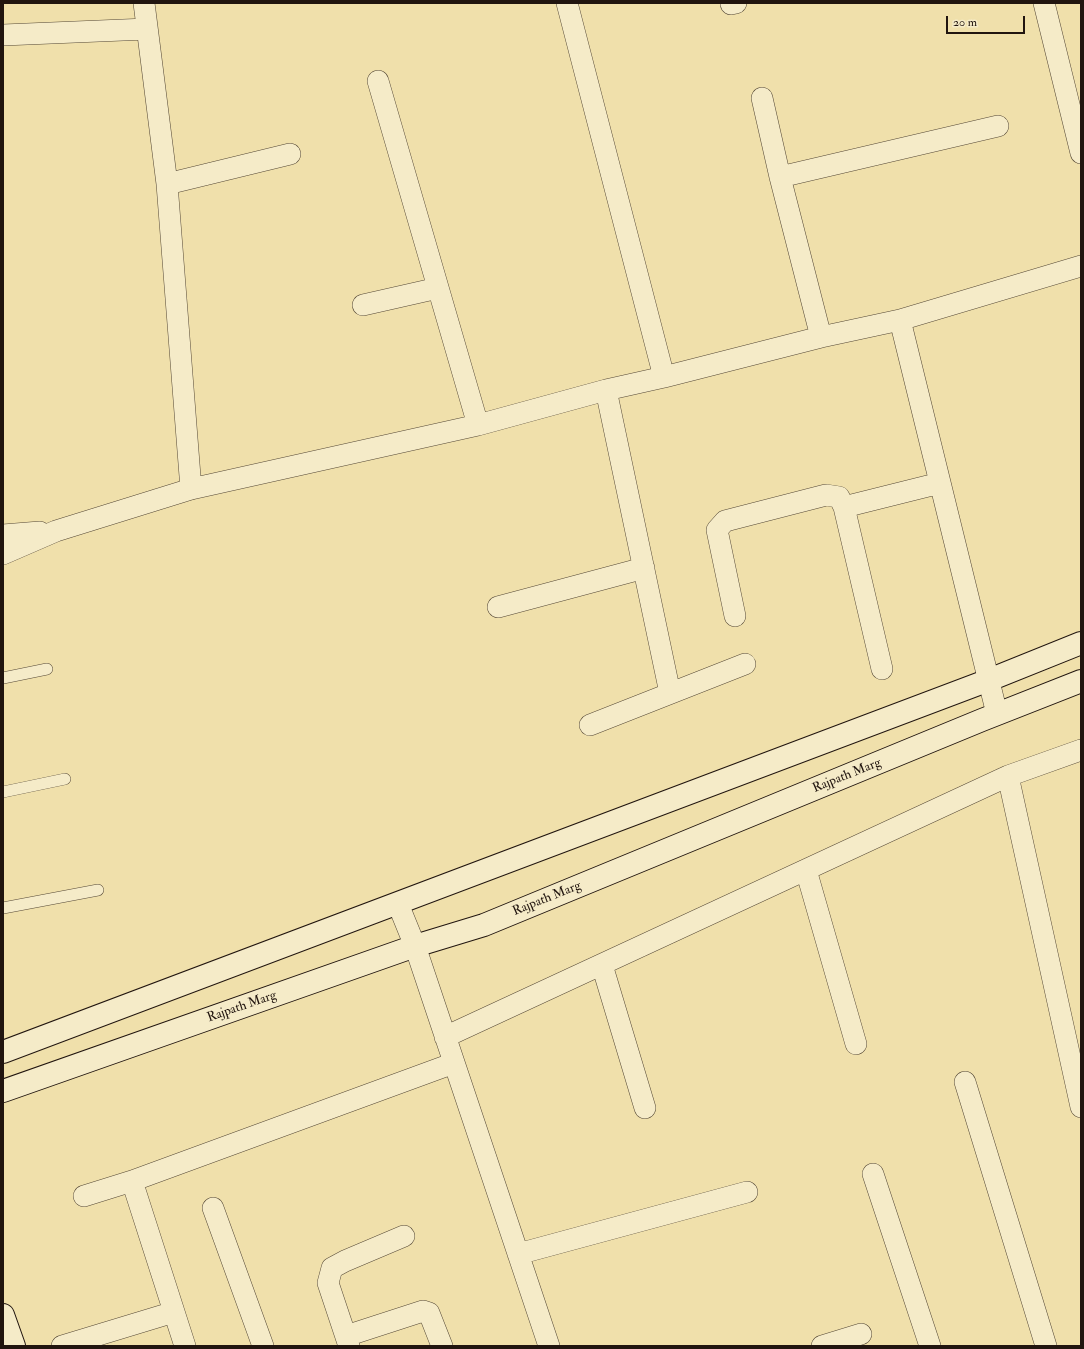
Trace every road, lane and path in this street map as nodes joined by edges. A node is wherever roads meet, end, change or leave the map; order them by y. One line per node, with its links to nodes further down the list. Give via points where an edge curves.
1 (144, 3): 4 (street)
2 (567, 3): 18 (street)
3 (1044, 3): 9 (street)
4 (147, 29): 5 (street); 12 (street)
5 (3, 35)
6 (378, 81): 14 (street)
7 (762, 98): 11 (street)
8 (998, 126): 11 (street)
9 (1081, 153)
10 (290, 154): 12 (street)
11 (780, 177): 17 (street)
12 (167, 184): 22 (street)
13 (1081, 266): 16 (street)
14 (438, 288): 15 (street); 20 (street)
15 (363, 305)
16 (900, 320): 17 (street); 21 (street)
17 (821, 337): 18 (street)
18 (664, 377): 19 (street)
19 (606, 390): 20 (street); 27 (street)
20 (478, 425): 22 (street)
21 (940, 482): 23 (street); 35 (street)
22 (191, 490): 24 (street)
23 (844, 507): 29 (street, via 839,497 826,495 725,521 717,530); 33 (street)
24 (56, 531): 25 (street); 26 (street)
25 (3, 535)
26 (3, 554)
27 (644, 568): 28 (street); 37 (street)
28 (498, 607)
29 (735, 616)
30 (1081, 643): 35 (main road)
31 (745, 664): 37 (street)
32 (47, 669): 34 (lane)
33 (882, 669)
34 (3, 678)
35 (989, 680): 38 (street); 46 (main road)
36 (1081, 681): 38 (main road, Rajpath Marg)
37 (670, 694): 39 (street)
38 (997, 714): 48 (main road, Rajpath Marg, via 484,925)
39 (590, 725)
40 (1081, 750): 41 (street)
41 (1008, 776): 44 (street); 56 (street)
42 (65, 779): 43 (lane)
43 (3, 792)
44 (806, 870): 49 (street); 51 (street)
45 (98, 890): 47 (lane)
46 (398, 904): 48 (street); 52 (main road)
47 (3, 908)
48 (415, 946): 50 (street); 55 (main road, Rajpath Marg)
49 (602, 965): 50 (street); 57 (street)
50 (445, 1037): 53 (street)
51 (856, 1044)
52 (3, 1052)
53 (454, 1063): 59 (street); 64 (street)
54 (965, 1082): 77 (street)
55 (3, 1091)
56 (1080, 1097)
57 (645, 1108)
58 (873, 1174): 76 (street)
59 (132, 1181): 61 (street); 65 (street)
60 (747, 1192): 64 (street)
61 (84, 1196)
62 (214, 1208): 72 (street)
63 (404, 1236): 68 (street, via 332,1268 328,1283)
64 (518, 1254): 74 (street)
65 (174, 1312): 70 (street); 71 (street)
66 (3, 1315): 69 (main road)
67 (861, 1334): 75 (street)
68 (348, 1341): 73 (street, via 422,1311 429,1313)
69 (14, 1346)
70 (62, 1346)
71 (185, 1346)
72 (263, 1346)
73 (442, 1346)
74 (549, 1346)
75 (822, 1346)
76 (930, 1346)
77 (1046, 1346)

